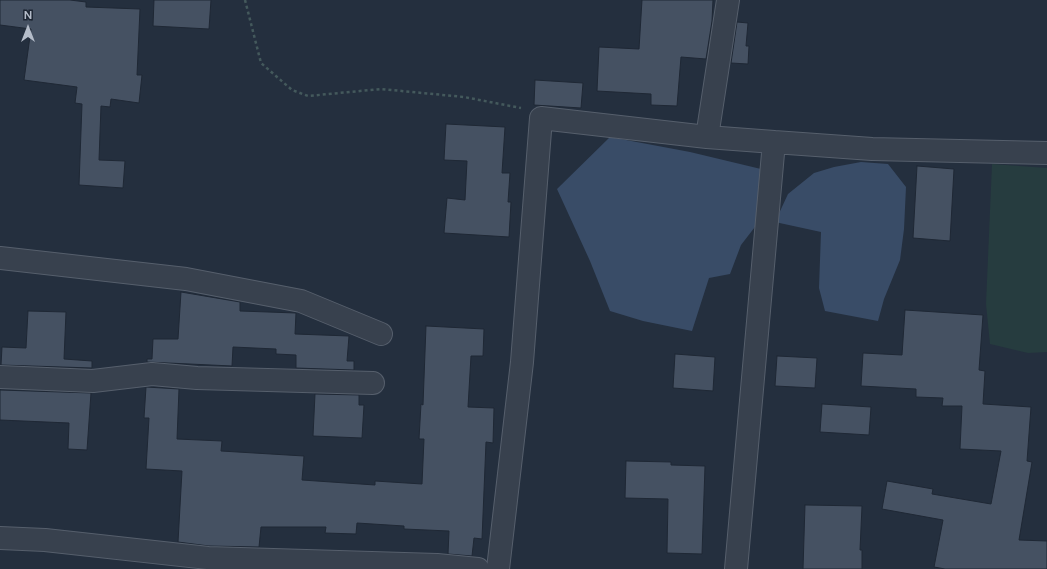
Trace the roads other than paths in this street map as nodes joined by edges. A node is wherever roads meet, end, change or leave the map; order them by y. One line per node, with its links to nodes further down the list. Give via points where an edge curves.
1 (728, 0): 2 (street)
2 (707, 137): 3 (street); 11 (street, via 541,118 522,362)
3 (774, 142): 4 (street, via 872,149); 12 (street)
4 (1047, 153)
5 (0, 258): 6 (street, via 186,279 301,301)
6 (381, 334)
7 (0, 377): 8 (street, via 93,381 152,374 197,378)
8 (373, 383)
9 (0, 538): 10 (street, via 45,540 208,558 437,565)
10 (478, 569)
11 (498, 569)
12 (736, 569)

